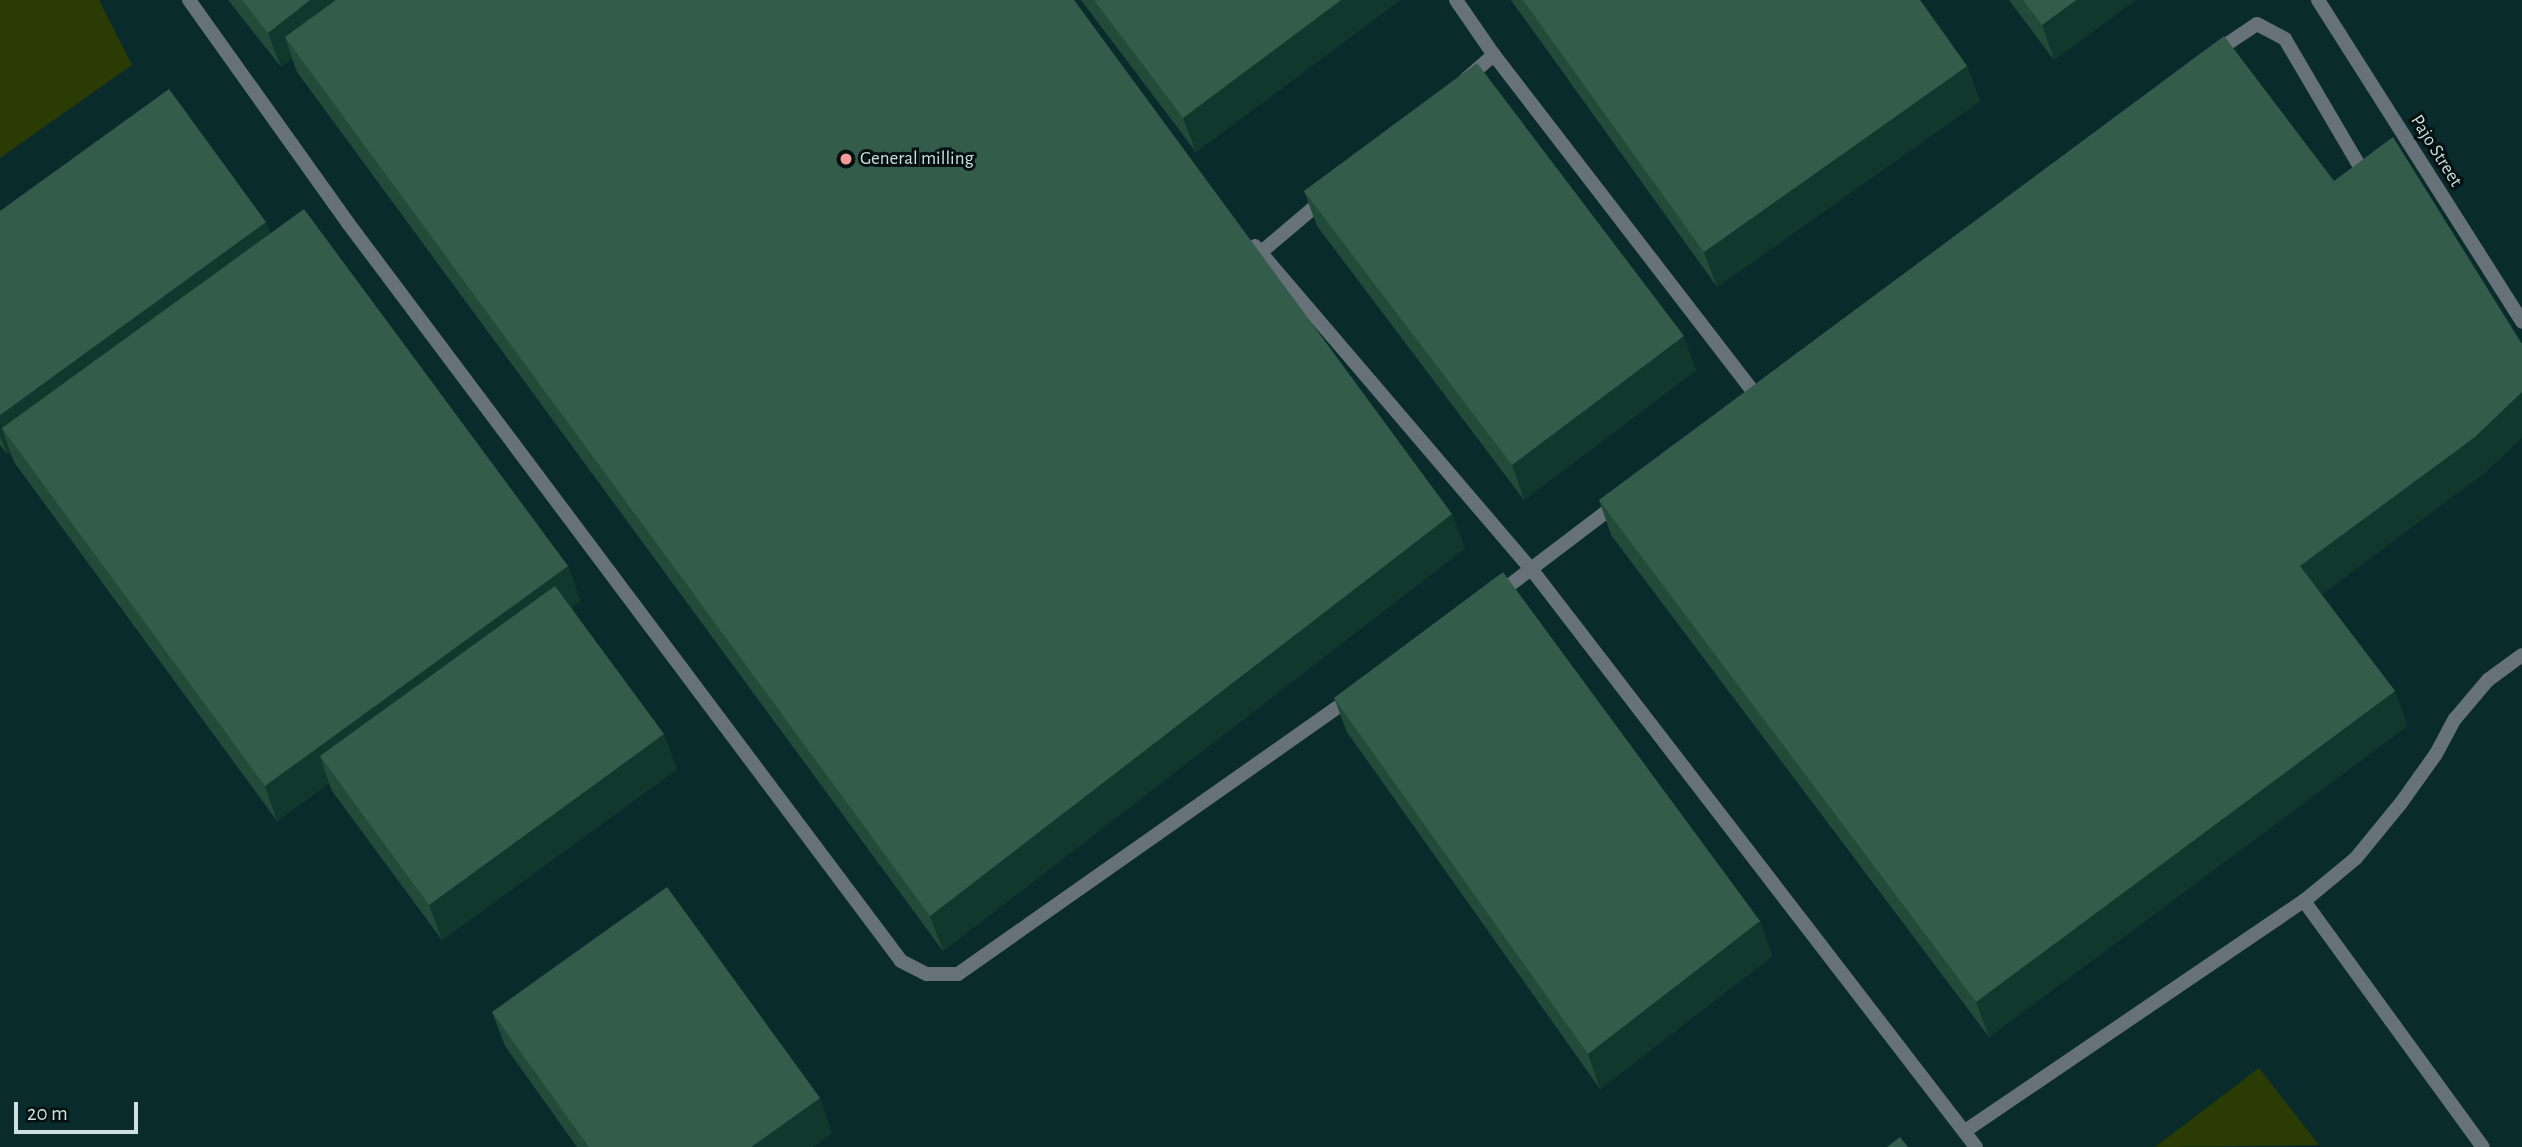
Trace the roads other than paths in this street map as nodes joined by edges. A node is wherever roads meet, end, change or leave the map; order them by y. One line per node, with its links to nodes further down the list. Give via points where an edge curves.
1 (189, 0): 17 (street, via 348,223 901,961 927,974 958,974)
2 (1456, 0): 4 (street)
3 (2318, 0): 11 (street, Pajo Street)
4 (1494, 55): 6 (street); 12 (street)
5 (2206, 59): 7 (street, via 2256,24 2285,39)
6 (1455, 88)
7 (2367, 177)
8 (1332, 192): 10 (street)
9 (1244, 232): 10 (street)
10 (1260, 253): 14 (street)
11 (2522, 323)
12 (1756, 395)
13 (1628, 495): 14 (street)
14 (1532, 570): 15 (street); 19 (street)
15 (1487, 602)
16 (2522, 655): 18 (street, via 2488,680 2455,719 2436,754 2356,858)
17 (1363, 689)
18 (2304, 901): 19 (street); 21 (street)
19 (1965, 1131): 20 (street)
20 (1976, 1147)
21 (2483, 1147)

